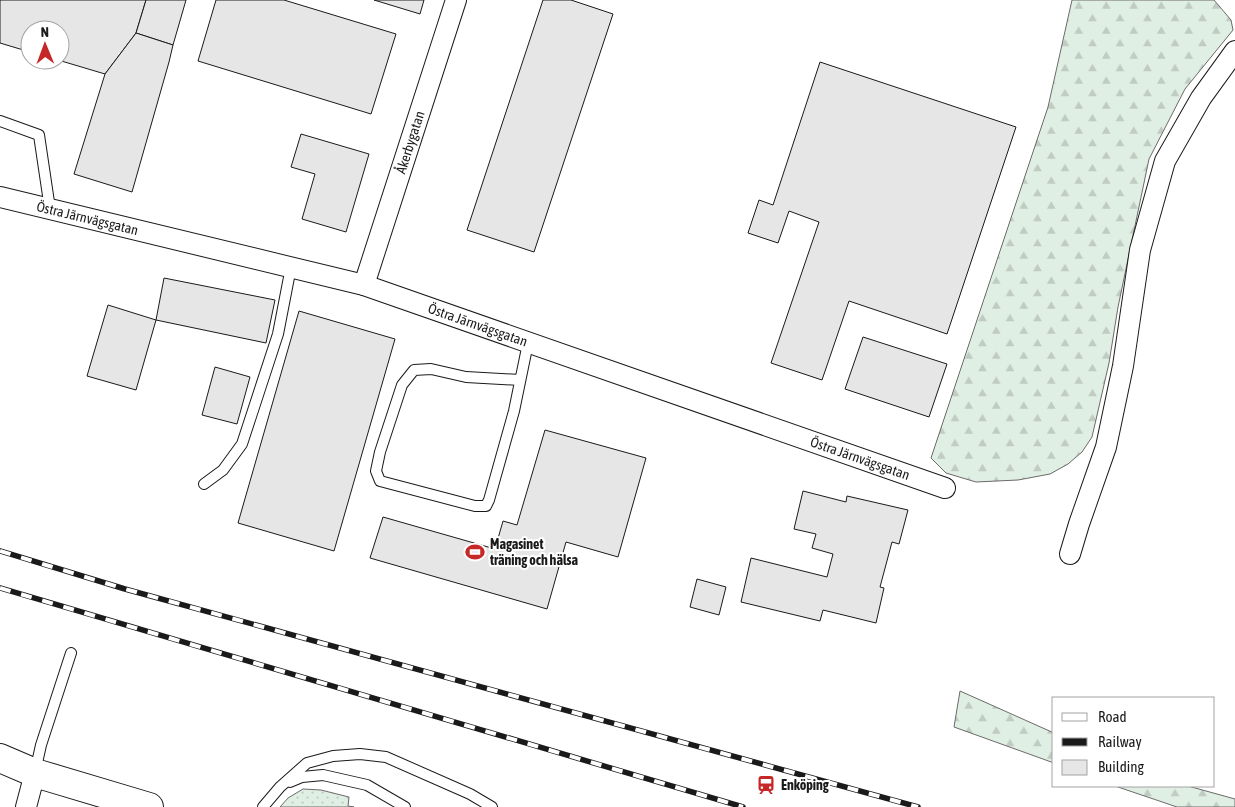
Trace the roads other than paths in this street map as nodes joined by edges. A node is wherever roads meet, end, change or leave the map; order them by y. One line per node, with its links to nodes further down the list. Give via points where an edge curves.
1 (456, 0): 7 (street, Åkerbygatan)
2 (1235, 52): 12 (street, via 1201,98 1165,162 1140,250 1123,366 1106,447)
3 (0, 121): 5 (lane, via 39,135)
4 (0, 197): 5 (street, Östra Järnvägsgatan)
5 (50, 209): 6 (street, Östra Järnvägsgatan)
6 (291, 267): 7 (street, Östra Järnvägsgatan); 10 (lane, via 278,334 242,444 223,470)
7 (364, 285): 8 (street, Östra Järnvägsgatan)
8 (528, 343): 9 (lane); 11 (street, Östra Järnvägsgatan)
9 (520, 380): 9 (lane, via 486,506 475,506 380,481 376,471 380,452 402,385 414,370 431,369 466,377)
10 (204, 484)
11 (945, 488)
12 (1070, 554)
13 (71, 654): 15 (lane)
14 (0, 758): 15 (main road)
15 (35, 773): 16 (main road); 18 (street); 19 (main road)
16 (0, 777)
17 (280, 787): 20 (lane); 21 (lane, via 302,777 323,775 367,785); 22 (lane, via 307,763 333,756 360,754 386,757)
18 (26, 807)
19 (149, 807)
20 (263, 807)
21 (405, 807)
22 (492, 807)

